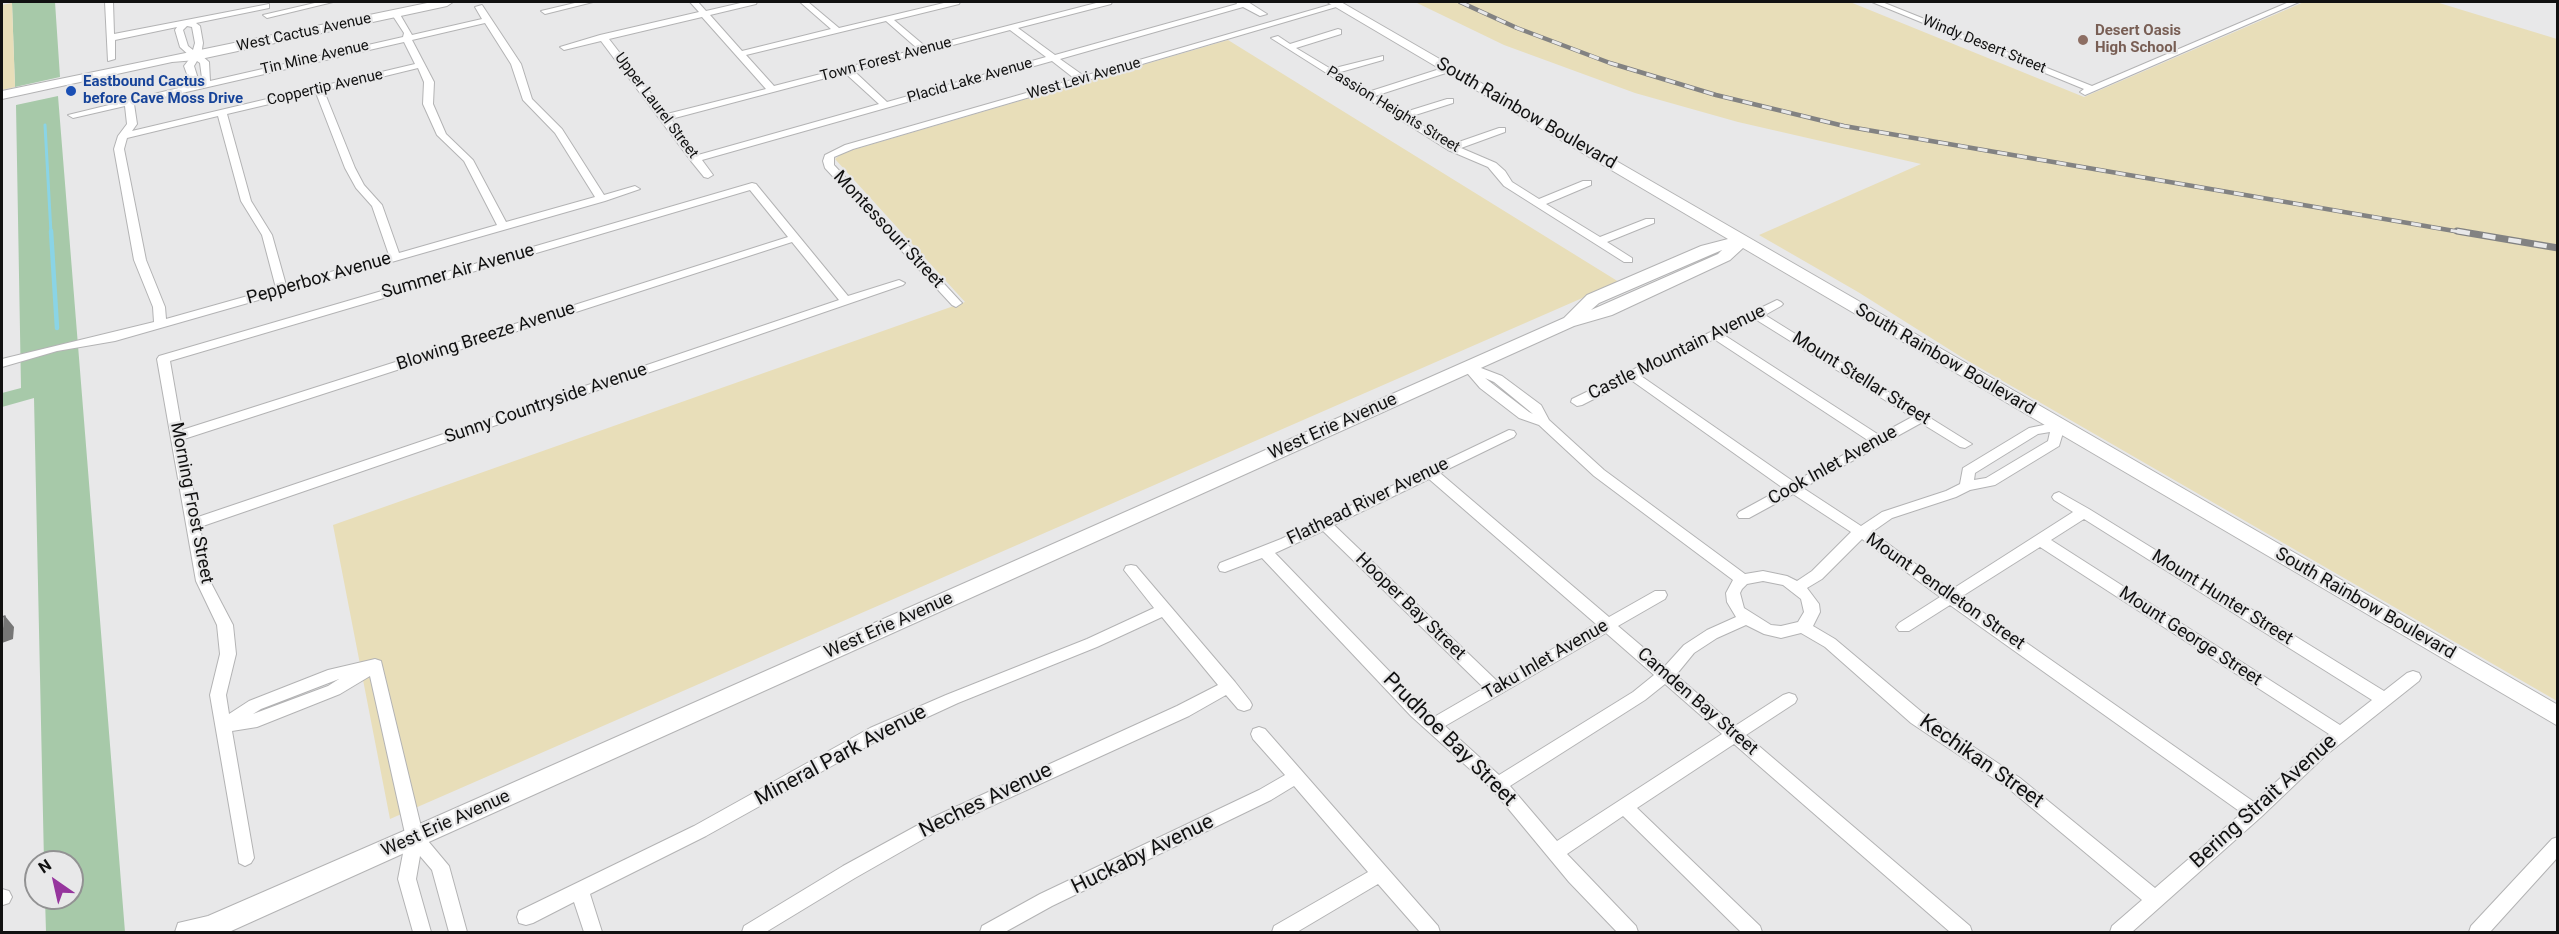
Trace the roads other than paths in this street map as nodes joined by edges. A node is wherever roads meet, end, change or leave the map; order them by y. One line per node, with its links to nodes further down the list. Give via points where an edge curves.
1 (109, 2): 29 (street)
2 (330, 2): 16 (street)
3 (447, 2): 19 (street, West Cactus Avenue)
4 (589, 2): 15 (street)
5 (694, 2): 20 (street)
6 (753, 2): 20 (street)
7 (804, 2): 27 (street)
8 (956, 2): 14 (street)
9 (1107, 2): 26 (street, Town Forest Avenue)
10 (1876, 2): 11 (street, Windy Desert Street, via 2087,91)
11 (2295, 2)
12 (1243, 3): 21 (street); 38 (street, Placid Lake Avenue)
13 (1336, 3): 42 (street, South Rainbow Boulevard); 45 (street, West Levi Avenue)
14 (932, 4): 22 (street)
15 (558, 5): 18 (street)
16 (266, 7): 24 (street); 25 (street)
17 (479, 7): 23 (street)
18 (545, 11)
19 (395, 13): 30 (street, via 408,33); 37 (street, West Cactus Avenue)
20 (704, 13): 31 (street); 36 (street)
21 (1263, 14)
22 (888, 19): 27 (street); 35 (street)
23 (488, 20): 30 (street, Tin Mine Avenue); 67 (street, via 520,71 528,100 558,131)
24 (186, 22): 29 (street); 37 (street, via 196,26); 37 (street, via 179,30 184,47)
25 (269, 27)
26 (1011, 27): 35 (street, Town Forest Avenue); 38 (street)
27 (837, 30): 36 (street)
28 (1338, 32): 34 (street)
29 (110, 38): 40 (street)
30 (407, 38): 41 (street); 46 (street, Tin Mine Avenue)
31 (603, 38): 33 (street); 58 (street, Upper Laurel Street)
32 (1275, 38): 34 (street, Passion Heights Street)
33 (564, 47)
34 (1290, 47): 44 (street, Passion Heights Street)
35 (924, 50): 43 (street, Town Forest Avenue)
36 (740, 54): 48 (street)
37 (196, 56): 46 (street, via 204,62 207,79); 46 (street, via 189,66 192,83); 49 (street, West Cactus Avenue); 53 (street, West Cactus Avenue, via 178,64)
38 (1053, 58): 45 (street); 54 (street, Placid Lake Avenue)
39 (1380, 58): 44 (street)
40 (111, 59)
41 (422, 66): 47 (street, Coppertip Avenue); 70 (street, via 429,82 428,104 442,135 468,160)
42 (1449, 69): 50 (street); 72 (street, South Rainbow Boulevard)
43 (847, 70): 48 (street, Town Forest Avenue); 54 (street)
44 (1330, 72): 50 (street, Passion Heights Street)
45 (1083, 80): 62 (street, West Levi Avenue)
46 (201, 85): 52 (street, Tin Mine Avenue)
47 (319, 90): 55 (street, Coppertip Avenue); 74 (street, via 350,168 377,205)
48 (772, 90): 58 (street, Town Forest Avenue)
49 (2, 95)
50 (1368, 95): 57 (street, Passion Heights Street)
51 (1450, 101): 57 (street)
52 (129, 102): 56 (street, Tin Mine Avenue); 60 (street, via 132,124)
53 (2, 103)
54 (885, 105): 63 (street, Placid Lake Avenue)
55 (222, 112): 60 (street, Coppertip Avenue); 77 (street, via 246,201 267,235)
56 (73, 115)
57 (1402, 117): 61 (street, Passion Heights Street)
58 (664, 118): 63 (street, Upper Laurel Street)
59 (1503, 130): 61 (street)
60 (123, 136): 82 (street, via 120,149 135,237 142,268 159,307)
61 (1452, 148): 68 (street, Passion Heights Street, via 1492,165 1508,184)
62 (830, 155): 79 (street, Montessouri Street, via 829,166)
63 (695, 159): 64 (street, Upper Laurel Street)
64 (708, 175)
65 (1587, 183): 68 (street)
66 (635, 189): 67 (street, Pepperbox Avenue)
67 (601, 199): 70 (street, Pepperbox Avenue)
68 (1539, 203): 73 (street, Passion Heights Street)
69 (1650, 221): 73 (street)
70 (502, 226): 74 (street, Pepperbox Avenue)
71 (795, 238): 78 (street); 84 (street, Summer Air Avenue, via 752,186); 92 (street, Blowing Breeze Avenue)
72 (1741, 241): 86 (street, West Erie Avenue, via 1724,257 1606,311 1568,322); 90 (street, South Rainbow Boulevard)
73 (1600, 242): 75 (street, Passion Heights Street)
74 (394, 257): 77 (street, Pepperbox Avenue)
75 (1628, 260)
76 (899, 283): 78 (street, Sunny Countryside Avenue)
77 (282, 290): 82 (street, Pepperbox Avenue)
78 (846, 301): 102 (street, Sunny Countryside Avenue)
79 (956, 303)
80 (1777, 304): 81 (street, Castle Mountain Avenue)
81 (1757, 315): 83 (street, Castle Mountain Avenue); 89 (street, Mount Stellar Street)
82 (160, 324): 85 (street, Pepperbox Avenue)
83 (1716, 335): 87 (street, Castle Mountain Avenue); 93 (street)
84 (163, 358): 92 (street, Morning Frost Street)
85 (2, 363)
86 (1468, 367): 108 (street, via 1485,385 1524,415 1544,422 1599,473); 134 (street, West Erie Avenue)
87 (1632, 375): 88 (street, Castle Mountain Avenue); 97 (street, Mount Pendleton Street)
88 (1577, 402)
89 (1922, 417): 93 (street, Cook Inlet Avenue); 94 (street, Mount Stellar Street)
90 (2058, 426): 96 (street, via 2054,443 1990,482); 96 (street, via 2034,431 1968,471); 124 (street, South Rainbow Boulevard)
91 (1509, 434): 95 (street, Flathead River Avenue)
92 (178, 436): 102 (street, Morning Frost Street)
93 (1879, 441): 97 (street, Cook Inlet Avenue)
94 (1965, 444)
95 (1430, 472): 101 (street, Flathead River Avenue); 114 (street, Camden Bay Street)
96 (1968, 486): 103 (street, via 1887,515)
97 (1793, 488): 100 (street, Cook Inlet Avenue); 103 (street, Mount Pendleton Street)
98 (2059, 497): 99 (street, Mount Hunter Street)
99 (2084, 512): 104 (street); 122 (street, Mount Hunter Street)
100 (1744, 515)
101 (1324, 524): 105 (street, Flathead River Avenue); 120 (street, Hooper Bay Street)
102 (193, 525): 126 (street, Morning Frost Street, via 203,581 225,625 228,654 218,695)
103 (1860, 532): 109 (street, via 1817,575); 111 (street, Mount Pendleton Street)
104 (2040, 540): 111 (street); 127 (street, Mount George Street)
105 (1264, 551): 106 (street, Flathead River Avenue); 125 (street, Prudhoe Bay Street)
106 (1226, 567)
107 (1131, 570): 112 (street)
108 (1743, 580): 109 (street, via 1763,576); 113 (street, via 1733,594)
109 (1798, 587): 115 (street, via 1811,603 1812,612)
110 (1660, 595): 114 (street, Taku Inlet Avenue)
111 (1950, 597): 116 (street); 133 (street, Mount Pendleton Street)
112 (1164, 610): 119 (street); 139 (street, Mineral Park Avenue, via 876,733 700,831)
113 (1746, 619): 115 (street, via 1756,626 1781,632); 117 (street, via 1712,634 1689,650)
114 (1607, 625): 117 (street, Camden Bay Street); 120 (street, Taku Inlet Avenue)
115 (1803, 627): 140 (street, Kechikan Street, via 1830,643 1917,718 2014,783)
116 (1904, 627)
117 (1666, 675): 129 (street, Camden Bay Street); 131 (street)
118 (2413, 677): 122 (street, Bering Strait Avenue)
119 (1228, 686): 123 (street); 146 (street, Neches Avenue, via 1172,716 935,824)
120 (1495, 689): 125 (street, Taku Inlet Avenue)
121 (1789, 699): 129 (street)
122 (2385, 700): 127 (street, Bering Strait Avenue)
123 (1244, 705)
124 (2558, 717)
125 (1433, 725): 131 (street, Prudhoe Bay Street)
126 (223, 726): 134 (street, via 249,723 334,690 375,665); 137 (street, Morning Frost Street)
127 (2340, 733): 133 (street, Bering Strait Avenue)
128 (1259, 734): 130 (street)
129 (1734, 735): 132 (street); 152 (street, Camden Bay Street)
130 (1296, 777): 138 (street); 147 (street, Huckaby Avenue, via 1046,900)
131 (1498, 784): 136 (street, Prudhoe Bay Street)
132 (1624, 806): 136 (street); 151 (street)
133 (2255, 812): 140 (street, Bering Strait Avenue)
134 (414, 838): 142 (street, West Erie Avenue); 143 (street, via 407,879); 144 (street, via 440,866)
135 (2558, 844): 154 (street)
136 (1555, 852): 150 (street, Prudhoe Bay Street)
137 (246, 858)
138 (1380, 873): 148 (street); 149 (street)
139 (580, 892): 141 (street, Mineral Park Avenue); 145 (street)
140 (2156, 900): 153 (street, Bering Strait Avenue)
141 (526, 917)
142 (201, 931)
143 (422, 933)
144 (458, 933)
145 (593, 933)
146 (751, 933)
147 (988, 933)
148 (1281, 933)
149 (1431, 933)
150 (1629, 933)
151 (1753, 933)
152 (1963, 933)
153 (2119, 933)
154 (2478, 933)

